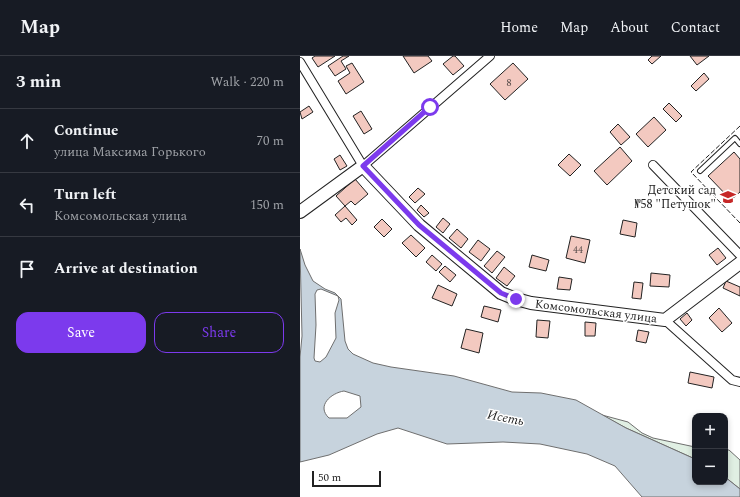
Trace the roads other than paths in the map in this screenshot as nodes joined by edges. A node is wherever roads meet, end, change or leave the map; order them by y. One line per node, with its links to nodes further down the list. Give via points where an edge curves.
1 (490, 56): 5 (street)
2 (300, 62): 5 (street, Комсомольская улица)
3 (740, 144): 6 (lane, via 735,138)
4 (653, 165): 8 (street)
5 (363, 166): 7 (street); 10 (street, Комсомольская улица, via 419,225 501,293 531,303)
6 (700, 171)
7 (300, 212)
8 (740, 255)
9 (740, 263): 10 (street)
10 (665, 320): 11 (street, Комсомольская улица, via 732,380)
11 (740, 382)

